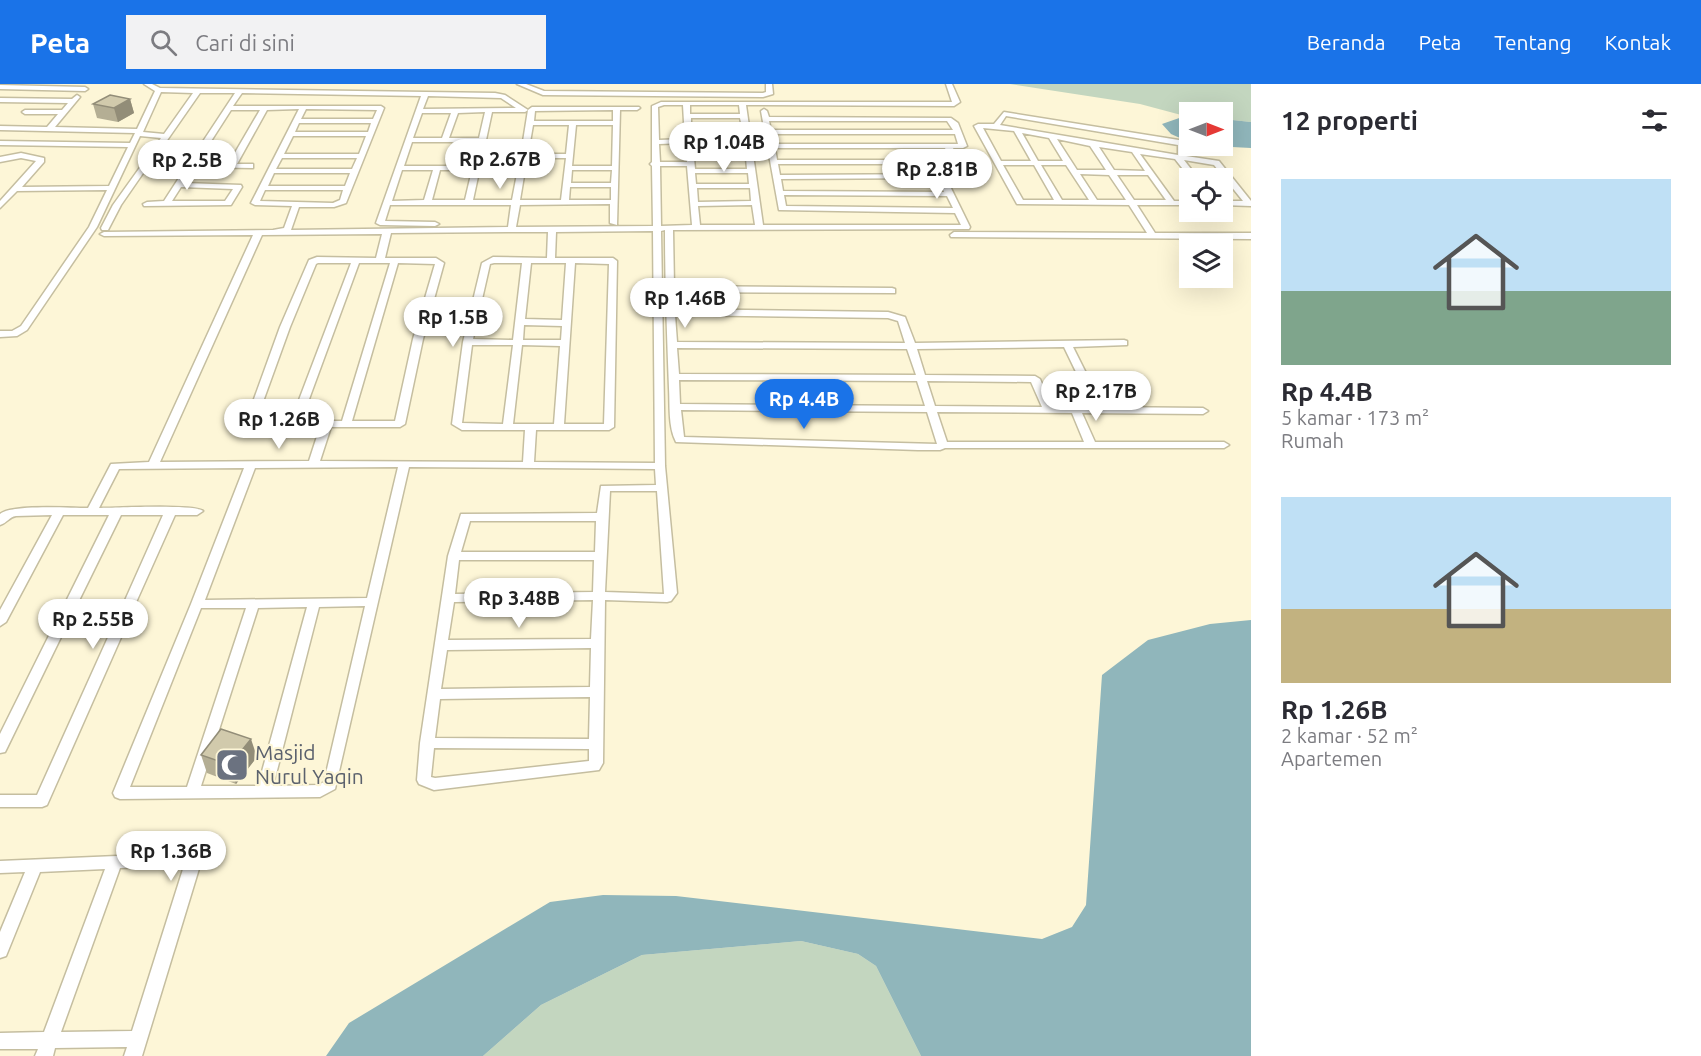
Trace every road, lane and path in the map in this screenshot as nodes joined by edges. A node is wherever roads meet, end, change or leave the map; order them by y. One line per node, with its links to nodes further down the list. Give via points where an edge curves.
1 (147, 84): 11 (street)
2 (520, 84): 10 (street, via 543,93)
3 (554, 84): 7 (street)
4 (769, 84): 10 (street, via 769,95)
5 (950, 84): 22 (street, via 957,102 954,104)
6 (88, 86): 9 (street); 18 (street)
7 (590, 86): 8 (street)
8 (625, 86): 10 (street)
9 (0, 87)
10 (661, 88)
11 (159, 90): 12 (street); 54 (street)
12 (197, 92): 13 (street); 60 (street)
13 (239, 92): 14 (street); 26 (street)
14 (349, 94): 15 (street); 25 (street)
15 (425, 94): 31 (street, via 500,95); 32 (street)
16 (4, 100): 17 (street); 23 (street)
17 (37, 100): 18 (street); 35 (street)
18 (74, 101): 36 (street)
19 (686, 104): 20 (street); 37 (street); 65 (street, via 655,106)
20 (742, 104): 21 (street); 38 (street)
21 (763, 104): 22 (street); 39 (street)
22 (853, 104): 40 (street)
23 (0, 107)
24 (304, 107): 25 (street); 27 (street); 41 (street)
25 (342, 107): 42 (street, via 381,108)
26 (228, 108): 27 (street); 76 (street)
27 (265, 108): 94 (street)
28 (637, 108): 30 (street)
29 (532, 109): 30 (street); 31 (street); 43 (street)
30 (616, 109): 45 (street)
31 (523, 110): 34 (street)
32 (419, 111): 33 (street); 63 (street)
33 (455, 111): 34 (street); 62 (street)
34 (489, 111): 64 (street)
35 (25, 112): 36 (street); 48 (street)
36 (65, 112): 49 (street)
37 (686, 116): 38 (street); 50 (street)
38 (743, 116): 51 (street)
39 (765, 119): 40 (street); 55 (street)
40 (857, 119): 56 (street); 57 (street, via 949,119)
41 (296, 121): 42 (street); 59 (street)
42 (375, 121): 58 (street)
43 (530, 123): 44 (street); 80 (street)
44 (573, 123): 45 (street); 81 (street)
45 (616, 123): 100 (street)
46 (996, 126): 52 (street); 53 (street, via 1004,114); 88 (street, via 978,126)
47 (0, 128): 48 (street)
48 (9, 128): 49 (street)
49 (50, 128): 54 (street)
50 (687, 129): 51 (street); 66 (street)
51 (745, 129): 67 (street)
52 (1016, 129): 61 (street); 89 (street)
53 (1099, 130): 69 (street); 83 (street, via 1182,143)
54 (139, 132): 60 (street); 70 (street)
55 (767, 132): 56 (street); 71 (street)
56 (862, 132): 57 (street); 72 (street)
57 (957, 132): 73 (street, via 963,146)
58 (369, 134): 59 (street); 78 (street)
59 (289, 135): 77 (street)
60 (165, 136): 75 (street)
61 (1051, 136): 69 (street); 90 (street)
62 (445, 139): 63 (street); 64 (street)
63 (409, 140): 96 (street)
64 (483, 140): 79 (street)
65 (655, 141): 66 (street); 91 (street)
66 (689, 142): 67 (street); 92 (street)
67 (747, 142): 82 (street)
68 (0, 143): 70 (street)
69 (1093, 144): 74 (street); 107 (street)
70 (133, 145): 118 (street)
71 (770, 146): 72 (street); 86 (street)
72 (867, 146): 73 (street); 85 (street)
73 (948, 146): 87 (street)
74 (1134, 150): 83 (street); 108 (street)
75 (155, 151): 76 (street); 151 (street, via 117,205)
76 (200, 152): 93 (street)
77 (280, 153): 78 (street); 103 (street)
78 (362, 153): 104 (street)
79 (480, 156): 80 (street); 98 (street)
80 (526, 156): 81 (street); 131 (street)
81 (570, 156): 99 (street)
82 (749, 156): 92 (street); 105 (street)
83 (1179, 157): 101 (street); 102 (street, via 1216,163)
84 (0, 160): 121 (street, via 13,156 41,158)
85 (872, 161): 86 (street); 87 (street); 110 (street)
86 (773, 162): 109 (street)
87 (956, 162): 111 (street, via 962,176)
88 (998, 163): 89 (street); 129 (street, via 1020,202)
89 (1034, 163): 90 (street); 129 (street)
90 (1069, 163): 106 (street)
91 (654, 164): 92 (street); 152 (street)
92 (691, 164): 105 (street); 116 (street)
93 (190, 165): 94 (street); 113 (street)
94 (232, 165): 95 (street)
95 (250, 166)
96 (398, 168): 97 (street); 125 (street)
97 (437, 168): 98 (street); 130 (street)
98 (476, 168): 126 (street)
99 (568, 168): 100 (street); 114 (street)
100 (614, 168): 115 (street)
101 (1187, 168)
102 (1220, 168)
103 (270, 171): 104 (street); 119 (street)
104 (355, 171): 120 (street)
105 (752, 171): 117 (street)
106 (1075, 172): 107 (street); 133 (street)
107 (1112, 172): 108 (street); 134 (street)
108 (1150, 173): 135 (street)
109 (776, 177): 110 (street); 122 (street)
110 (877, 177): 111 (street); 123 (street)
111 (941, 177): 124 (street)
112 (1233, 184): 140 (street, via 1249,204)
113 (178, 185): 138 (street); 138 (street, via 238,187 228,203)
114 (566, 185): 115 (street); 127 (street)
115 (614, 185): 128 (street)
116 (693, 186): 117 (street); 139 (street)
117 (754, 186): 132 (street)
118 (112, 188): 121 (street); 148 (street)
119 (262, 188): 120 (street); 141 (street, via 255,203)
120 (349, 188): 141 (street, via 340,204)
121 (15, 189): 142 (street)
122 (779, 193): 123 (street); 143 (street, via 780,205 786,209)
123 (883, 194): 124 (street); 143 (street)
124 (949, 194): 144 (street)
125 (387, 202): 130 (street); 149 (street, via 380,223)
126 (469, 202): 130 (street); 131 (street)
127 (565, 202): 128 (street); 131 (street)
128 (614, 202): 145 (street)
129 (1059, 202): 133 (street)
130 (428, 203)
131 (517, 203): 149 (street)
132 (757, 203): 139 (street); 147 (street)
133 (1095, 203): 134 (street)
134 (1134, 203): 135 (street); 159 (street)
135 (1172, 203): 136 (street)
136 (1179, 203)
137 (147, 204): 138 (street)
138 (166, 204)
139 (694, 204): 150 (street)
140 (1233, 204)
141 (296, 205): 151 (street, via 287,230)
142 (0, 206)
143 (890, 210): 144 (street); 155 (street)
144 (958, 210): 155 (street, via 966,227)
145 (614, 223): 146 (street); 149 (street)
146 (634, 223)
147 (759, 226): 150 (street); 155 (street)
148 (93, 227): 151 (street); 172 (street, via 24,328 14,334)
149 (512, 227): 156 (street); 157 (street)
150 (696, 227): 154 (street)
151 (106, 228): 158 (street, via 104,234)
152 (656, 228): 153 (street); 156 (street); 202 (street)
153 (669, 228): 154 (street); 167 (street)
154 (681, 228): 159 (street, via 706,234)
155 (896, 228)
156 (552, 230): 163 (street)
157 (387, 232): 158 (street); 165 (street)
158 (258, 234): 201 (street)
159 (1154, 236): 160 (street)
160 (1251, 236)
161 (356, 260): 165 (street); 188 (street); 188 (street, via 312,262 249,422)
162 (395, 260): 165 (street); 190 (street); 190 (street, via 440,263 418,339 402,422)
163 (551, 260): 164 (street); 166 (street)
164 (571, 260): 171 (street); 193 (street, via 614,263 611,425)
165 (380, 261)
166 (527, 261): 170 (street); 173 (street, via 486,263)
167 (669, 289): 168 (street); 169 (street)
168 (892, 291)
169 (670, 312): 178 (street); 179 (street, via 888,315 902,319)
170 (522, 322): 171 (street); 174 (street)
171 (567, 323): 175 (street)
172 (0, 334)
173 (468, 342): 174 (street); 191 (street, via 457,424)
174 (518, 343): 175 (street); 191 (street)
175 (565, 343): 193 (street)
176 (1124, 343): 177 (street)
177 (1067, 344): 179 (street); 186 (street)
178 (672, 345): 179 (street); 180 (street)
179 (911, 346): 181 (street)
180 (673, 377): 181 (street); 182 (street)
181 (921, 379): 183 (street); 184 (street, via 1035,379)
182 (675, 407): 183 (street); 194 (street, via 678,436 685,442)
183 (930, 410): 184 (street); 194 (street)
184 (1048, 410): 185 (street)
185 (1076, 411): 186 (street); 195 (street)
186 (1100, 411): 187 (street)
187 (1203, 411)
188 (295, 424): 189 (street)
189 (326, 426): 190 (street); 198 (street)
190 (346, 426)
191 (508, 426): 192 (street)
192 (531, 426): 193 (street); 200 (street)
193 (559, 426)
194 (943, 445): 195 (street)
195 (1091, 445): 196 (street)
196 (1224, 445)
197 (250, 464): 198 (street); 201 (street); 216 (street)
198 (315, 464): 199 (street)
199 (404, 464): 200 (street); 215 (street)
200 (528, 464): 202 (street)
201 (153, 465): 206 (street, via 115,466)
202 (660, 466): 203 (street)
203 (662, 488): 209 (street, via 605,488); 213 (street, via 672,582 670,596)
204 (171, 510): 207 (street); 208 (street); 221 (street)
205 (60, 511): 206 (street); 210 (street, via 11,512); 219 (street)
206 (92, 511): 207 (street)
207 (117, 511): 220 (street)
208 (197, 511)
209 (602, 517): 211 (street, via 465,517); 212 (street)
210 (0, 521)
211 (454, 556): 212 (street); 214 (street)
212 (600, 556): 213 (street)
213 (600, 596): 214 (street); 222 (street)
214 (449, 598): 223 (street)
215 (373, 602): 218 (street); 229 (street, via 330,785 320,791)
216 (197, 604): 217 (street); 230 (street, via 120,793)
217 (253, 604): 218 (street); 230 (street)
218 (314, 604): 229 (street)
219 (1, 620)
220 (58, 629): 221 (street); 228 (street)
221 (120, 629): 231 (street, via 42,801)
222 (597, 643): 223 (street); 224 (street)
223 (442, 645): 225 (street)
224 (597, 692): 225 (street); 227 (street)
225 (435, 694): 226 (street)
226 (427, 743): 227 (street); 227 (street, via 424,780 434,784 589,768 596,763)
227 (595, 744)
228 (0, 748)
229 (264, 791): 230 (street)
230 (192, 793)
231 (0, 801)
232 (115, 862): 233 (street); 237 (street); 238 (street, via 194,862)
233 (35, 866): 234 (street); 235 (street)
234 (0, 867)
235 (0, 951)
236 (0, 1041): 237 (street)
237 (47, 1048): 238 (street)
238 (135, 1048)

